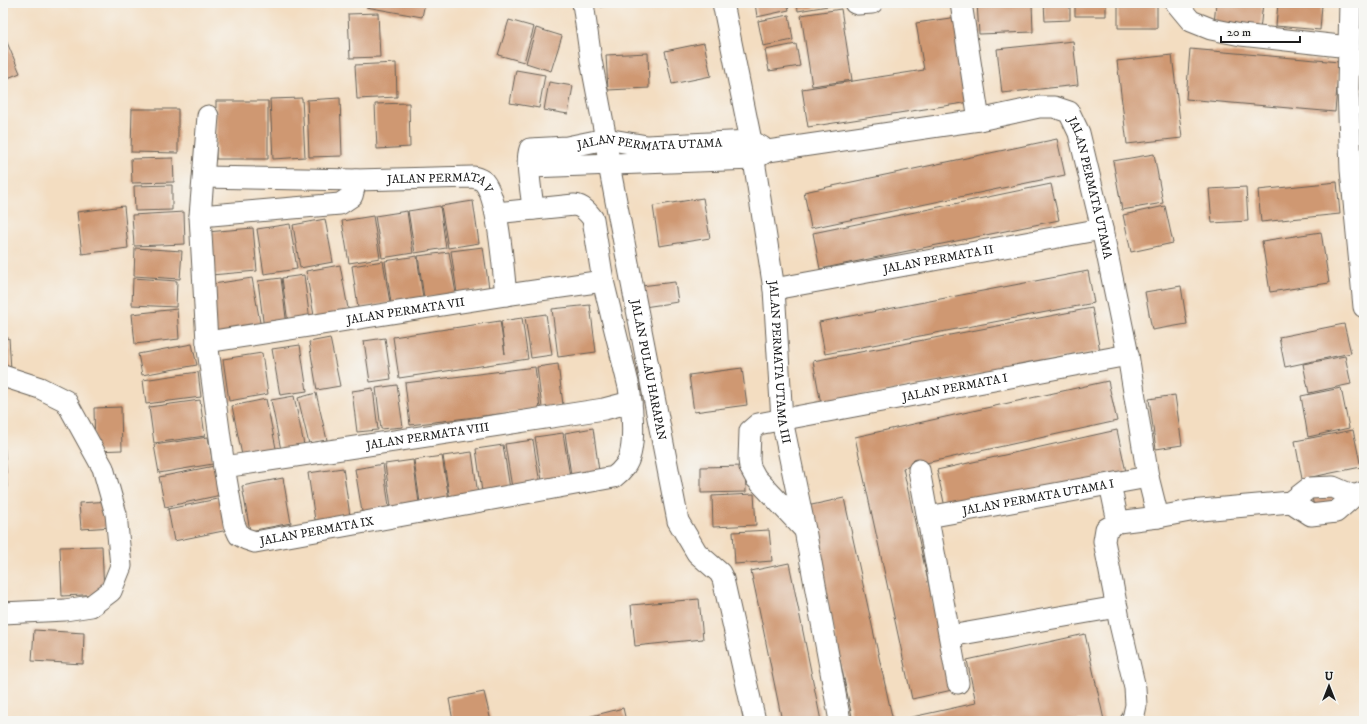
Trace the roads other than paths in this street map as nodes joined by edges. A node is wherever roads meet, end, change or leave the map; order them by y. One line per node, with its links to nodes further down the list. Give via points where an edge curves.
1 (583, 3): 11 (street, JALAN PULAU HARAPAN)
2 (723, 3): 12 (street, JALAN PERMATA UTAMA III)
3 (855, 3): 4 (street)
4 (872, 3)
5 (961, 3): 10 (street)
6 (1176, 3): 8 (street, via 1191,21 1211,29 1241,35)
7 (1350, 3): 8 (street)
8 (1349, 46): 24 (street, via 1351,170)
9 (208, 116): 15 (street, JALAN PERMATA IX)
10 (978, 120): 12 (street, JALAN PERMATA UTAMA); 20 (street, JALAN PERMATA UTAMA, via 1039,107 1054,107 1068,112 1079,133)
11 (606, 140): 12 (street, JALAN PERMATA UTAMA, via 647,146); 13 (street, JALAN PERMATA UTAMA, via 567,147); 14 (street, JALAN PULAU HARAPAN)
12 (757, 150): 14 (street, JALAN PERMATA UTAMA); 22 (street, JALAN PERMATA UTAMA III)
13 (529, 158): 14 (street, JALAN PERMATA UTAMA); 17 (street)
14 (609, 165): 43 (street, JALAN PULAU HARAPAN, via 678,521 697,554 720,573 723,579)
15 (204, 177): 16 (street, JALAN PERMATA V); 19 (street, JALAN PERMATA IX)
16 (356, 180): 18 (street, JALAN PERMATA V, via 473,177 484,183); 19 (street, via 352,196 340,204)
17 (533, 209): 18 (street); 21 (street, JALAN PERMATA IX, via 574,205 589,213 593,219)
18 (496, 213): 23 (street, JALAN PERMATA V)
19 (200, 216): 25 (street, JALAN PERMATA IX)
20 (1102, 229): 22 (street, JALAN PERMATA II); 26 (street, JALAN PERMATA UTAMA)
21 (603, 281): 23 (street, JALAN PERMATA VII); 28 (street, JALAN PERMATA IX)
22 (774, 289): 29 (street, JALAN PERMATA UTAMA III)
23 (506, 295): 25 (street, JALAN PERMATA VII)
24 (1364, 307)
25 (207, 342): 30 (street, JALAN PERMATA IX)
26 (1128, 355): 29 (street, JALAN PERMATA I); 32 (street, JALAN PERMATA UTAMA)
27 (3, 376): 40 (street, via 40,388 66,401 103,468 116,514 121,566 111,591 91,606 65,610)
28 (631, 402): 30 (street, JALAN PERMATA VIII, via 604,409); 30 (street, JALAN PERMATA IX, via 632,447 626,466 614,477 255,542 239,535 234,524)
29 (782, 420): 38 (street, JALAN PERMATA UTAMA III); 38 (street, JALAN PERMATA I, via 758,424 750,430 750,467 756,478)
30 (224, 467)
31 (919, 470): 35 (street)
32 (1148, 477): 33 (street, JALAN PERMATA UTAMA I); 36 (street, JALAN PERMATA UTAMA)
33 (1110, 484): 35 (street, JALAN PERMATA UTAMA I); 37 (street)
34 (1359, 494): 36 (street, via 1333,487 1309,488 1291,502 1190,511)
35 (928, 517): 41 (street)
36 (1158, 517): 37 (street)
37 (1118, 522): 39 (street, via 1106,529 1104,541)
38 (805, 530): 44 (street, JALAN PERMATA UTAMA III)
39 (1117, 607): 41 (street); 45 (street, via 1135,688 1136,706)
40 (3, 612)
41 (950, 636): 42 (street)
42 (958, 683)
43 (755, 721)
44 (840, 721)
45 (1131, 721)

